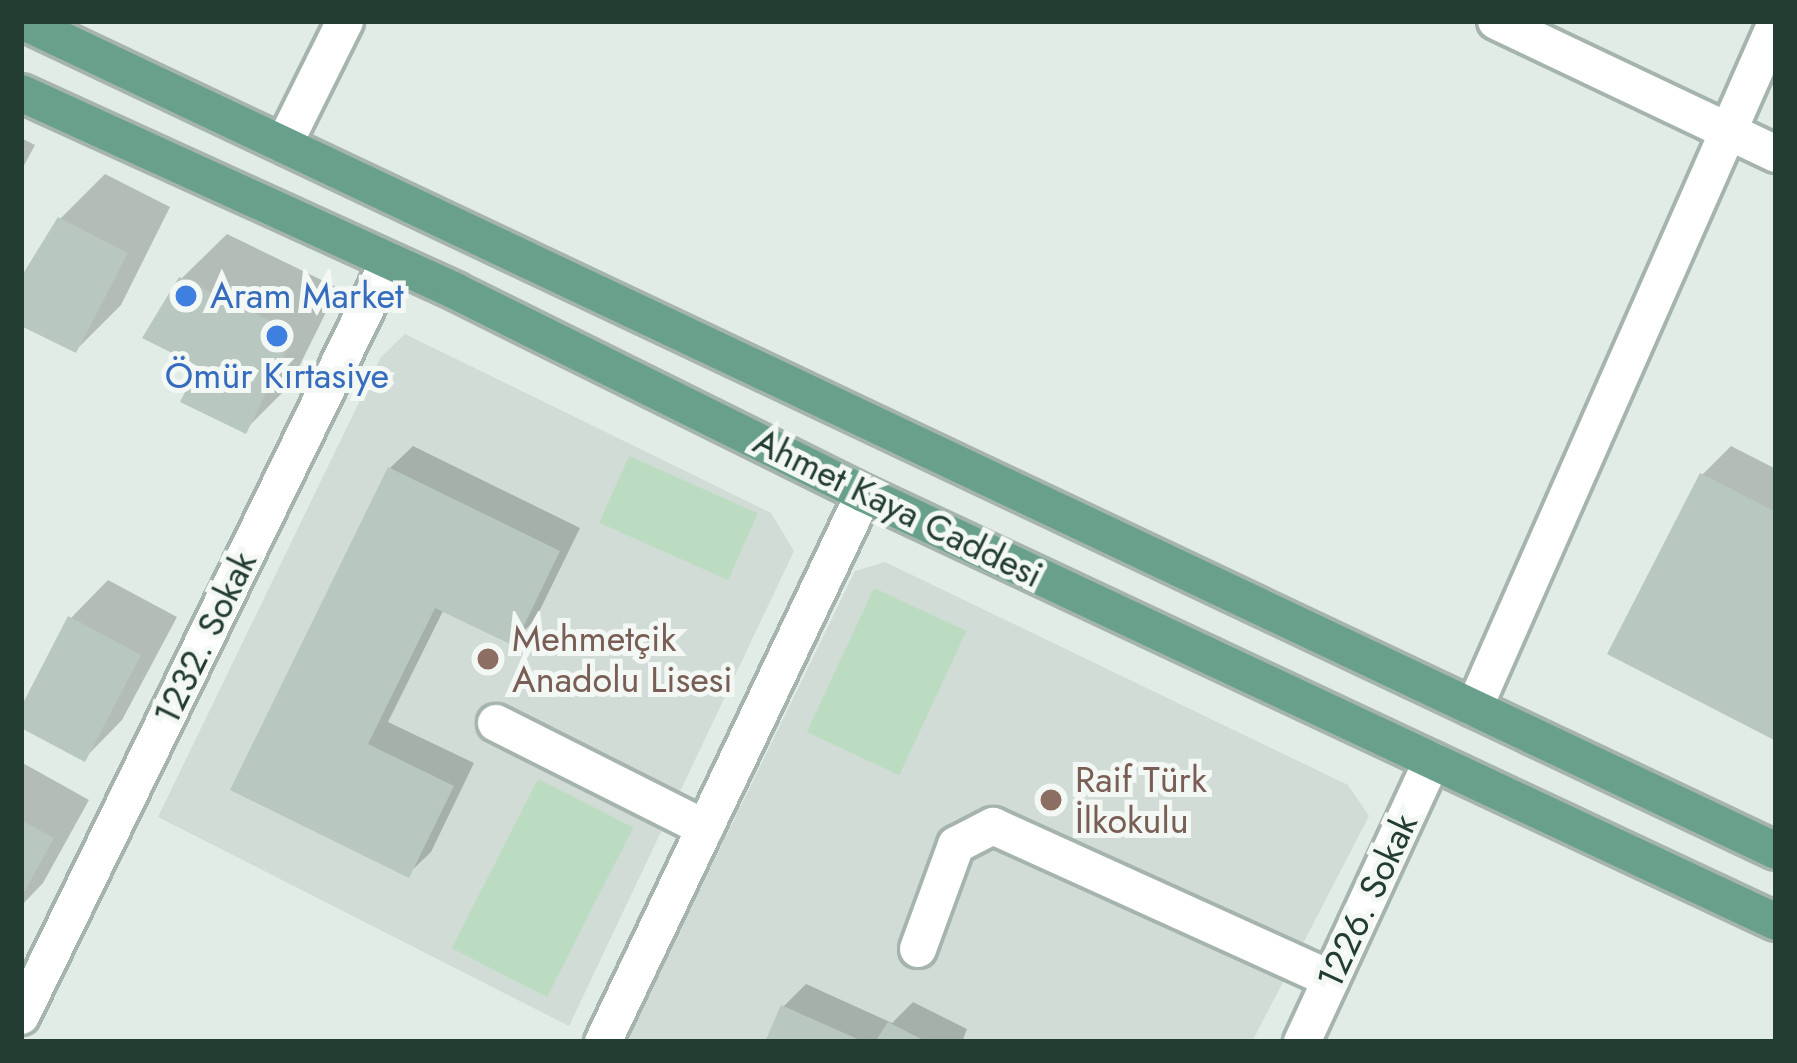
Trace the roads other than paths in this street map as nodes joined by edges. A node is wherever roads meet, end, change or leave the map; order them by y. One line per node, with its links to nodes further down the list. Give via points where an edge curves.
1 (22, 21): 7 (main road)
2 (345, 21): 7 (street)
3 (1496, 21): 6 (street)
4 (1776, 23): 6 (street)
5 (21, 93): 9 (main road, Ahmet Kaya Caddesi)
6 (1728, 130): 8 (street); 11 (street)
7 (284, 144): 11 (main road)
8 (1776, 154)
9 (389, 261): 10 (main road, Ahmet Kaya Caddesi); 19 (street, 1232. Sokak)
10 (864, 494): 13 (main road, Ahmet Kaya Caddesi); 14 (street)
11 (1474, 708): 15 (main road)
12 (496, 724): 14 (street)
13 (1432, 761): 16 (main road, Ahmet Kaya Caddesi); 18 (street, 1226. Sokak)
14 (705, 828): 22 (street)
15 (1776, 851)
16 (1776, 922)
17 (918, 949): 18 (street, via 956,845 993,826)
18 (1331, 980): 23 (street, 1226. Sokak)
19 (21, 1016)
20 (21, 1037): 21 (street)
21 (32, 1042)
22 (603, 1042)
23 (1302, 1042)

